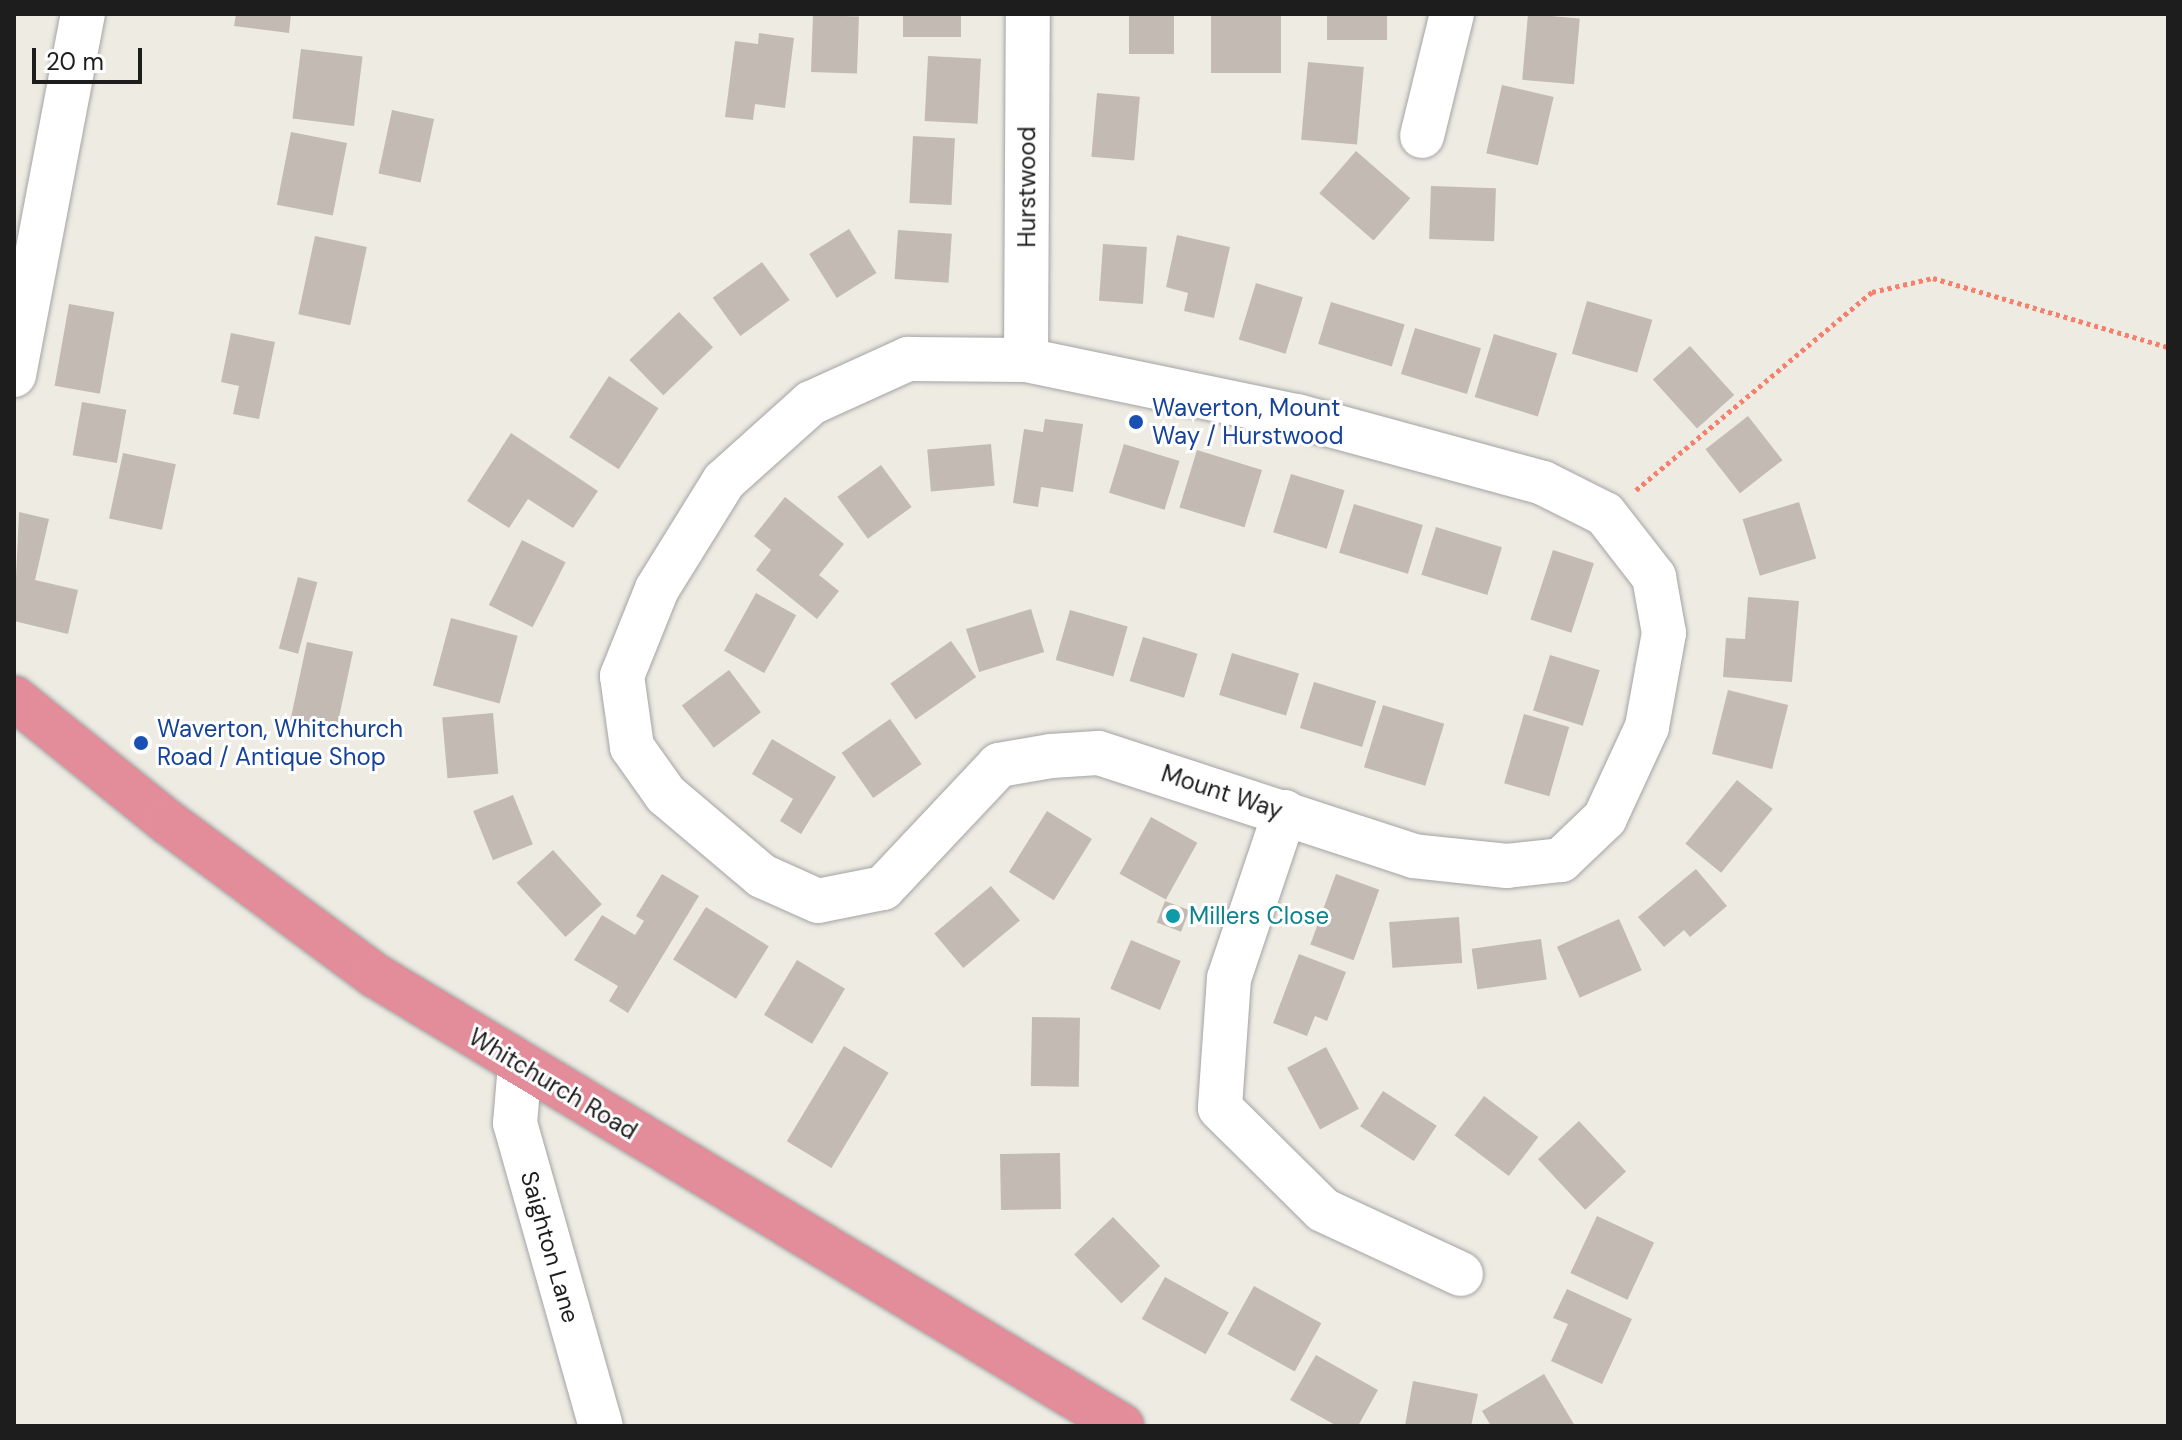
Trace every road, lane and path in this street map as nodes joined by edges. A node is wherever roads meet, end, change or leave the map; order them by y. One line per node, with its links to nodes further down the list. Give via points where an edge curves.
1 (83, 14): 7 (street)
2 (1028, 14): 6 (street, Hurstwood)
3 (1452, 14): 4 (street)
4 (1422, 136)
5 (2168, 347): 8 (path, via 1933,278 1872,292)
6 (1026, 360): 8 (street, Mount Way, via 1297,416 1543,483); 10 (street, Mount Way, via 908,359 811,403 724,481 657,589 622,676 632,747 666,795 762,876 818,901 883,888 999,765 1098,753)
7 (14, 375)
8 (1605, 514): 10 (street, Mount Way, via 1654,577 1664,633 1647,727 1605,818 1561,860 1507,866 1414,856)
9 (14, 698): 11 (highway, Whitchurch Road, via 169,823 376,976)
10 (1285, 812): 12 (street, via 1229,978 1220,1108 1323,1210)
11 (520, 1065): 13 (street, Saighton Lane, via 515,1123); 14 (highway, Whitchurch Road)
12 (1461, 1274)
13 (601, 1426)
14 (1122, 1426)

